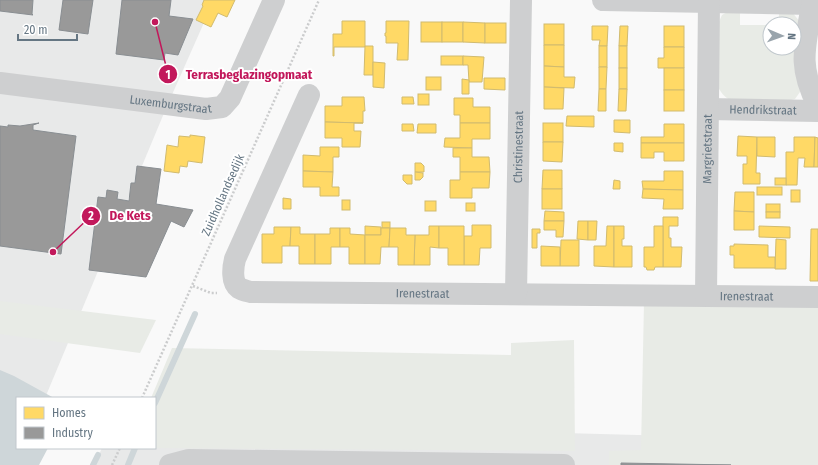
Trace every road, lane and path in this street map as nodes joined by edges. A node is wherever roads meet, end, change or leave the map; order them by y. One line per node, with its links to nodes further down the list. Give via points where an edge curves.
1 (274, 0): 7 (street, Luxemburgstraat, via 230,98 222,107 206,109)
2 (319, 0): 15 (path, Zuidhollandsedijk)
3 (520, 0): 12 (street, Christinestraat)
4 (603, 0): 5 (street)
5 (709, 2): 6 (street); 10 (street, Margrietstraat)
6 (813, 2): 9 (street, via 804,50 804,68)
7 (0, 83)
8 (308, 95): 12 (street, Irenestraat, via 234,259 233,274 237,286 251,292)
9 (818, 105)
10 (708, 109): 11 (street, Hendrikstraat); 13 (street, Margrietstraat)
11 (818, 110)
12 (516, 294): 13 (street, Irenestraat)
13 (706, 296): 14 (street, Irenestraat)
14 (818, 297)
15 (142, 397)
16 (120, 449): 17 (path)
17 (112, 465)
18 (170, 465): 19 (street, via 189,460)
19 (564, 465)

